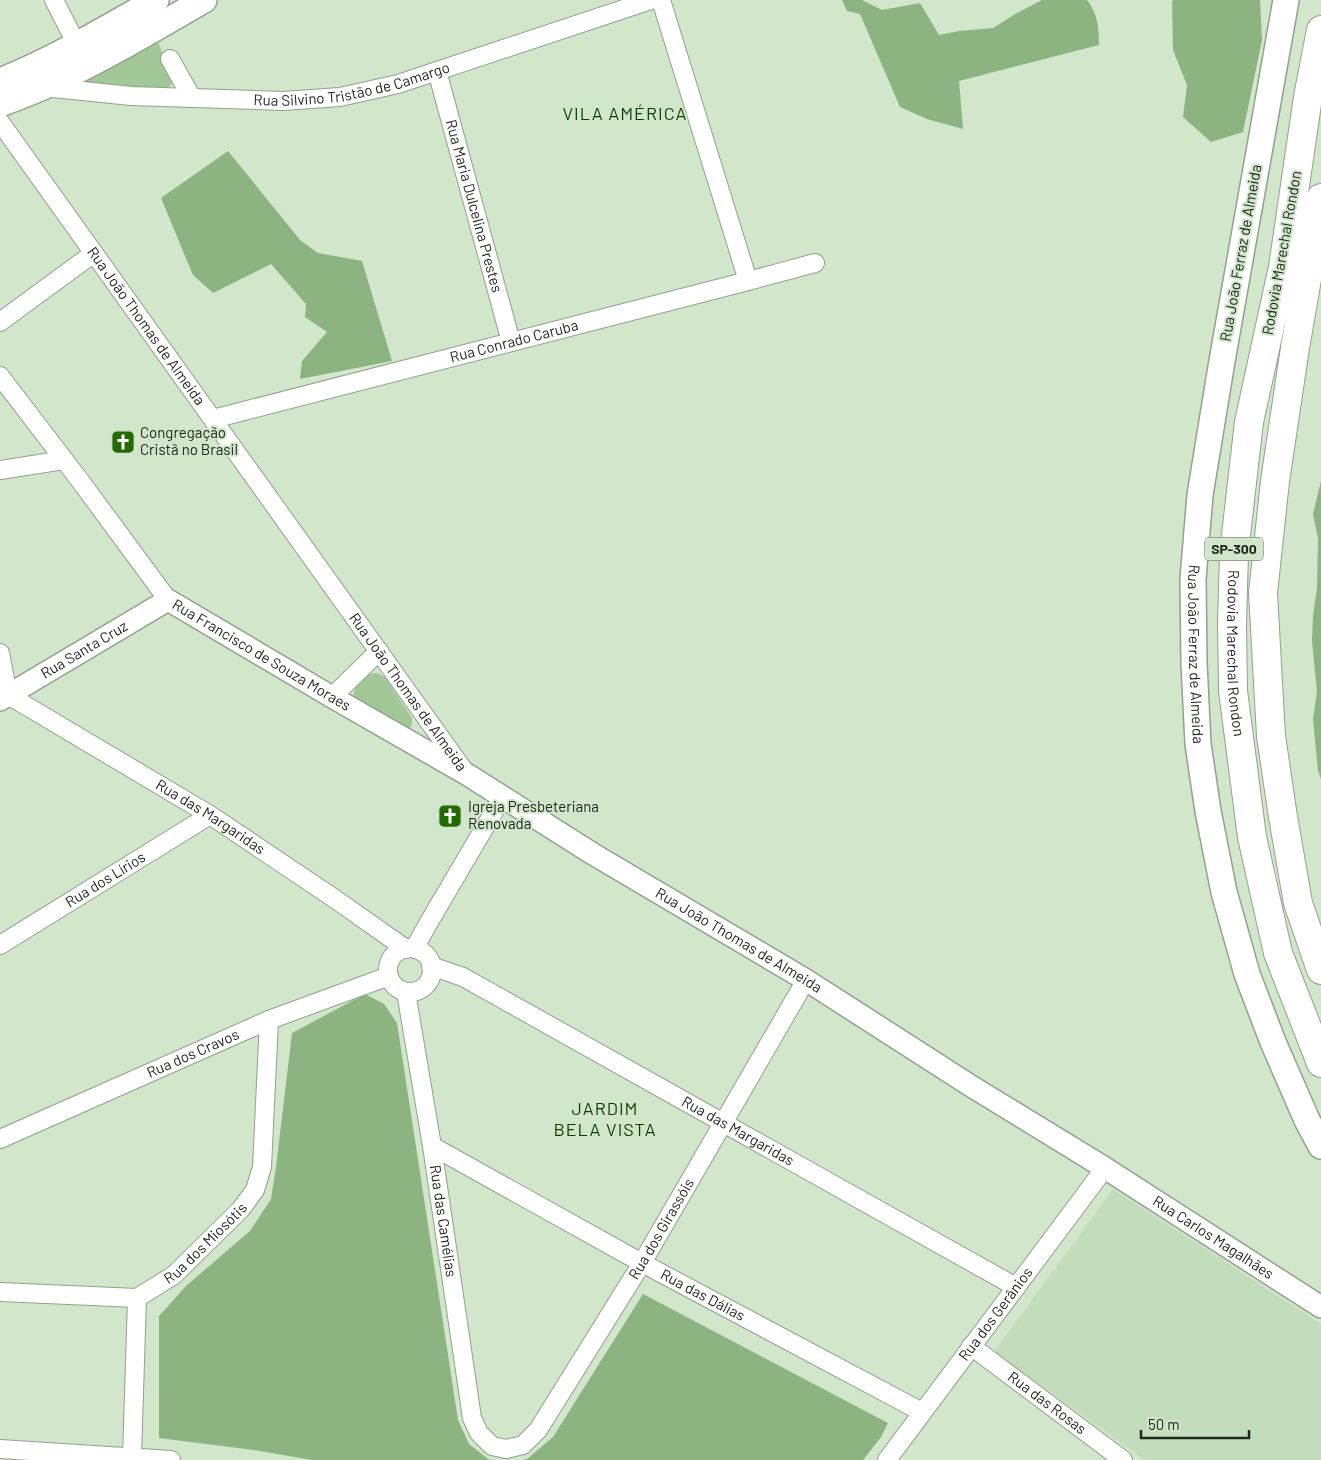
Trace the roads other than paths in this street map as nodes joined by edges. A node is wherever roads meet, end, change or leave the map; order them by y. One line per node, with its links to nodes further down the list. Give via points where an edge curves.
1 (54, 0): 8 (street)
2 (156, 0): 8 (main road)
3 (204, 0): 8 (main road, via 146,34)
4 (651, 0): 10 (street, Rua Silvino Tristão de Camargo)
5 (661, 0): 18 (street)
6 (1286, 0): 45 (main road, Rua João Ferraz de Almeida, via 1200,494 1193,579 1194,664 1198,744 1224,892 1246,974 1306,1120)
7 (1321, 30): 41 (highway, Rodovia Marechal Rondon / SP-300, via 1282,267 1249,422 1234,552 1232,624 1233,691 1252,837 1278,953)
8 (83, 55): 11 (main road, via 33,68); 12 (main road)
9 (170, 59): 13 (street)
10 (437, 71): 13 (street, Rua Silvino Tristão de Camargo, via 340,97 284,101); 20 (street, Rua Maria Dulcelina Prestes)
11 (0, 82)
12 (42, 87): 13 (street, Rua Silvino Tristão de Camargo); 14 (main road)
13 (192, 98)
14 (1, 120): 16 (street, Rua João Thomas de Almeida)
15 (1321, 198): 36 (highway, Rodovia Marechal Rondon / SP-300, via 1276,471 1263,593 1270,736 1298,903)
16 (94, 253): 19 (street); 22 (street, Rua João Thomas de Almeida)
17 (815, 263): 18 (street, Rua Conrado Caruba)
18 (748, 282): 20 (street, Rua Conrado Caruba)
19 (0, 322)
20 (512, 342): 22 (street, Rua Conrado Caruba)
21 (0, 376): 23 (street, Rua Francisco de Souza Moraes)
22 (213, 419): 26 (street, Rua João Thomas de Almeida)
23 (64, 460): 24 (street); 25 (street, Rua Francisco de Souza Moraes)
24 (0, 470)
25 (168, 600): 28 (street, Rua Santa Cruz); 29 (street, Rua Francisco de Souza Moraes)
26 (379, 651): 29 (street); 30 (street, Rua João Thomas de Almeida)
27 (0, 653): 28 (street)
28 (4, 697): 32 (street, Rua das Margaridas)
29 (332, 697): 30 (street, Rua Francisco de Souza Moraes)
30 (468, 776): 31 (street, Rua João Thomas de Almeida)
31 (502, 798): 34 (street); 38 (street, Rua João Thomas de Almeida)
32 (210, 816): 33 (street, Rua dos Lírios); 34 (street, Rua das Margaridas)
33 (0, 945)
34 (410, 949): 35 (street, via 426,955); 37 (street, via 394,955 388,968)
35 (432, 966): 39 (street, via 429,980 420,990); 42 (street, Rua das Margaridas, via 463,976)
36 (1321, 970)
37 (389, 976): 39 (street, via 396,987); 40 (street, Rua dos Cravos)
38 (806, 980): 42 (street, Rua dos Girassóis); 46 (street, Rua João Thomas de Almeida)
39 (406, 992): 44 (street, Rua das Camélias)
40 (269, 1020): 43 (street, Rua dos Cravos); 50 (street, Rua dos Miosótis, via 262,1167 255,1190 241,1209 174,1275)
41 (1321, 1063)
42 (724, 1123): 47 (street, Rua dos Girassóis); 48 (street, Rua das Margaridas)
43 (0, 1139)
44 (432, 1146): 47 (street, Rua das Dálias); 54 (street, Rua das Camélias, via 472,1418 478,1433)
45 (1321, 1146)
46 (1105, 1168): 48 (street, Rua dos Gerânios); 51 (street, Rua Carlos Magalhães)
47 (642, 1263): 53 (street, Rua das Dálias); 54 (street, Rua dos Girassóis, via 538,1430 523,1446 506,1449)
48 (1016, 1287): 52 (street, Rua dos Gerânios)
49 (0, 1292): 50 (street)
50 (138, 1298): 56 (street)
51 (1321, 1307)
52 (972, 1346): 53 (street, Rua dos Gerânios); 59 (street, Rua das Rosas)
53 (922, 1412): 58 (street, Rua dos Gerânios)
54 (492, 1446)
55 (0, 1448): 56 (street)
56 (132, 1457): 57 (street)
57 (171, 1460)
58 (886, 1460)
59 (1123, 1460)

